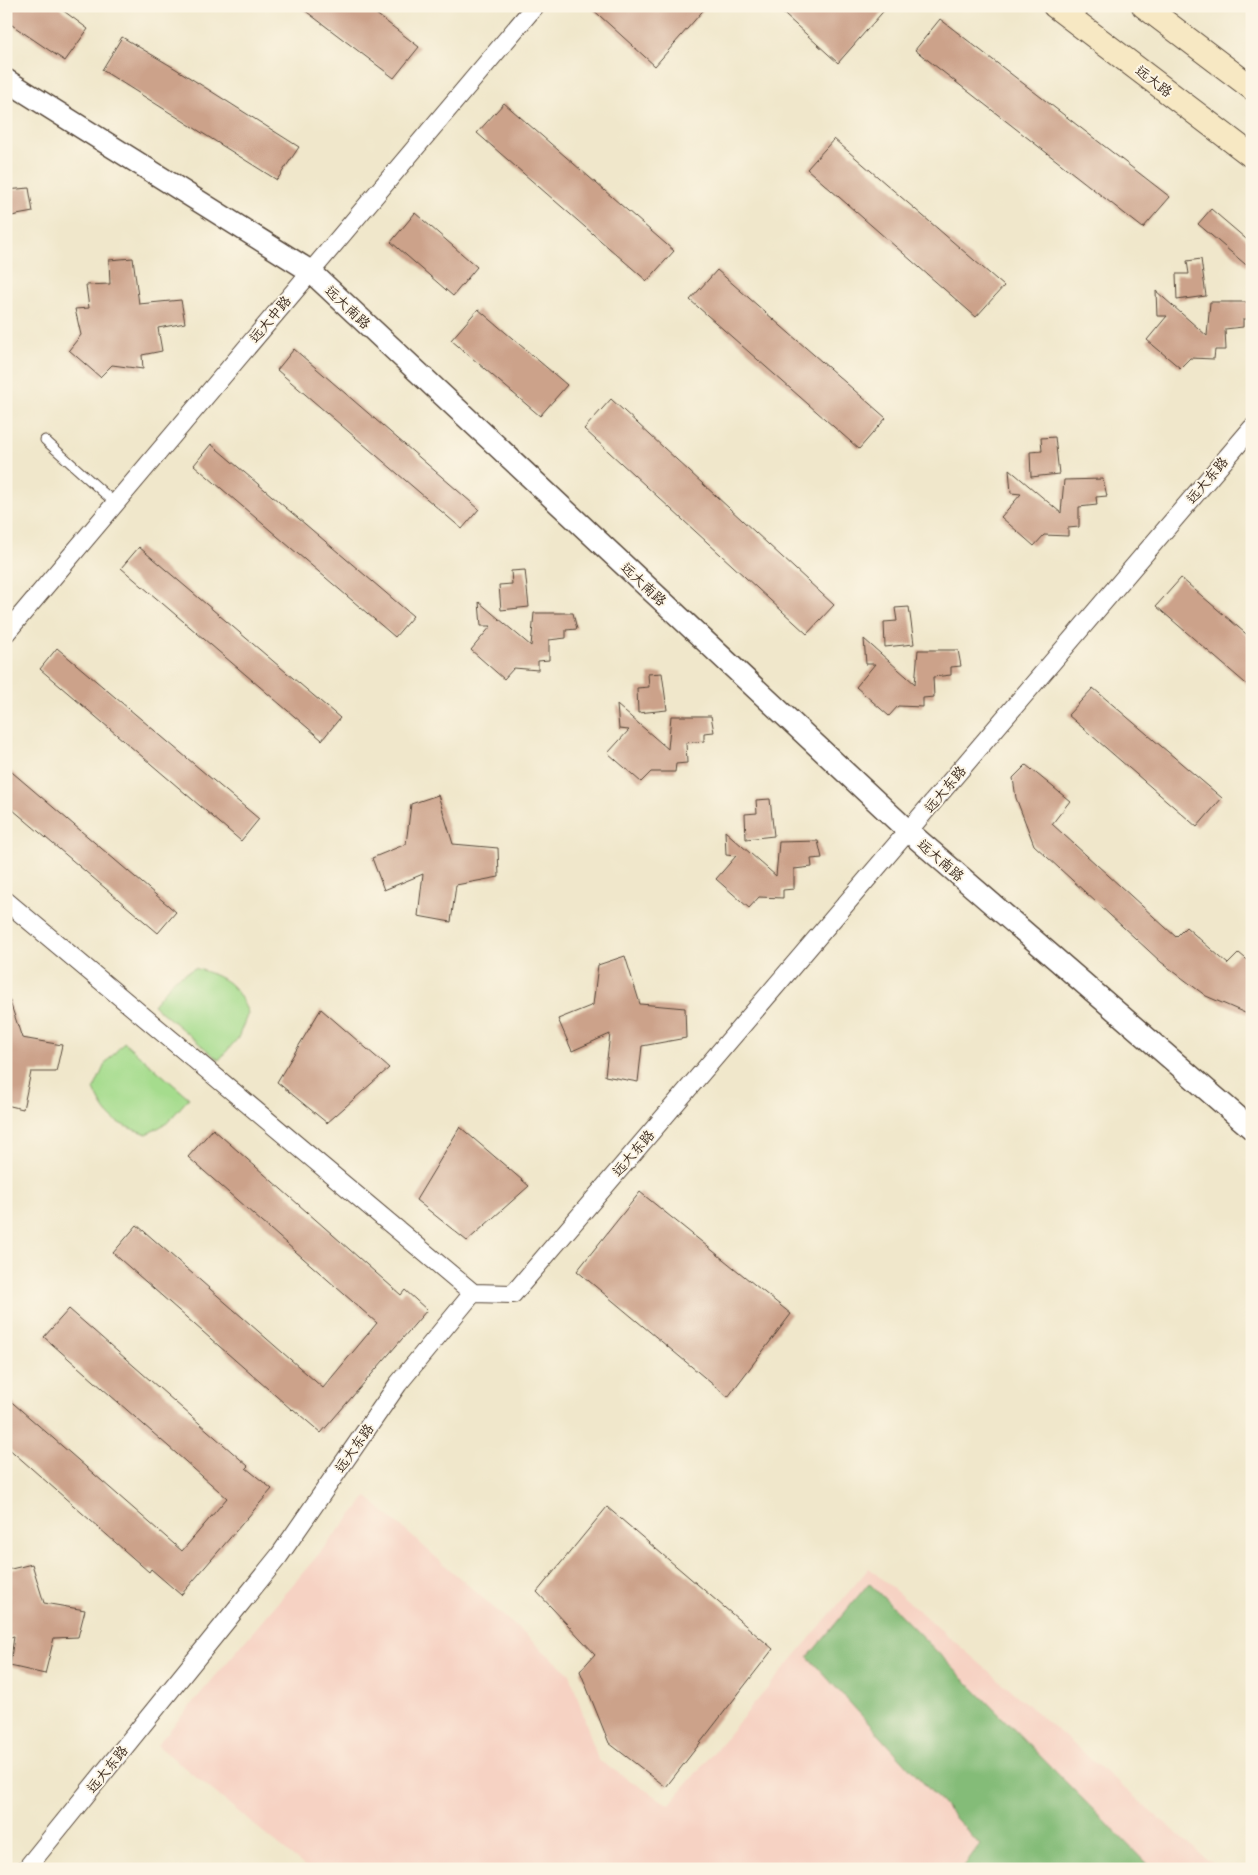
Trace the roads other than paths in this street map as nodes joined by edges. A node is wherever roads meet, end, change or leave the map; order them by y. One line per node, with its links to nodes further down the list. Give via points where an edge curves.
1 (535, 6): 7 (street, 远大中路)
2 (1056, 6): 6 (main road, 远大路)
3 (1144, 6): 5 (main road)
4 (6, 80): 7 (street, 远大南路)
5 (1252, 88)
6 (1252, 156)
7 (310, 271): 10 (street, 远大中路); 12 (street, 远大南路)
8 (1252, 428): 12 (street, 远大东路)
9 (45, 440): 10 (lane)
10 (115, 503): 11 (street, 远大中路)
11 (6, 633)
12 (908, 832): 14 (street, 远大南路); 15 (street, 远大东路, via 513,1294)
13 (6, 900): 15 (street)
14 (1252, 1129)
15 (473, 1293): 16 (street, 远大东路, via 398,1384 279,1556)
16 (26, 1869)

